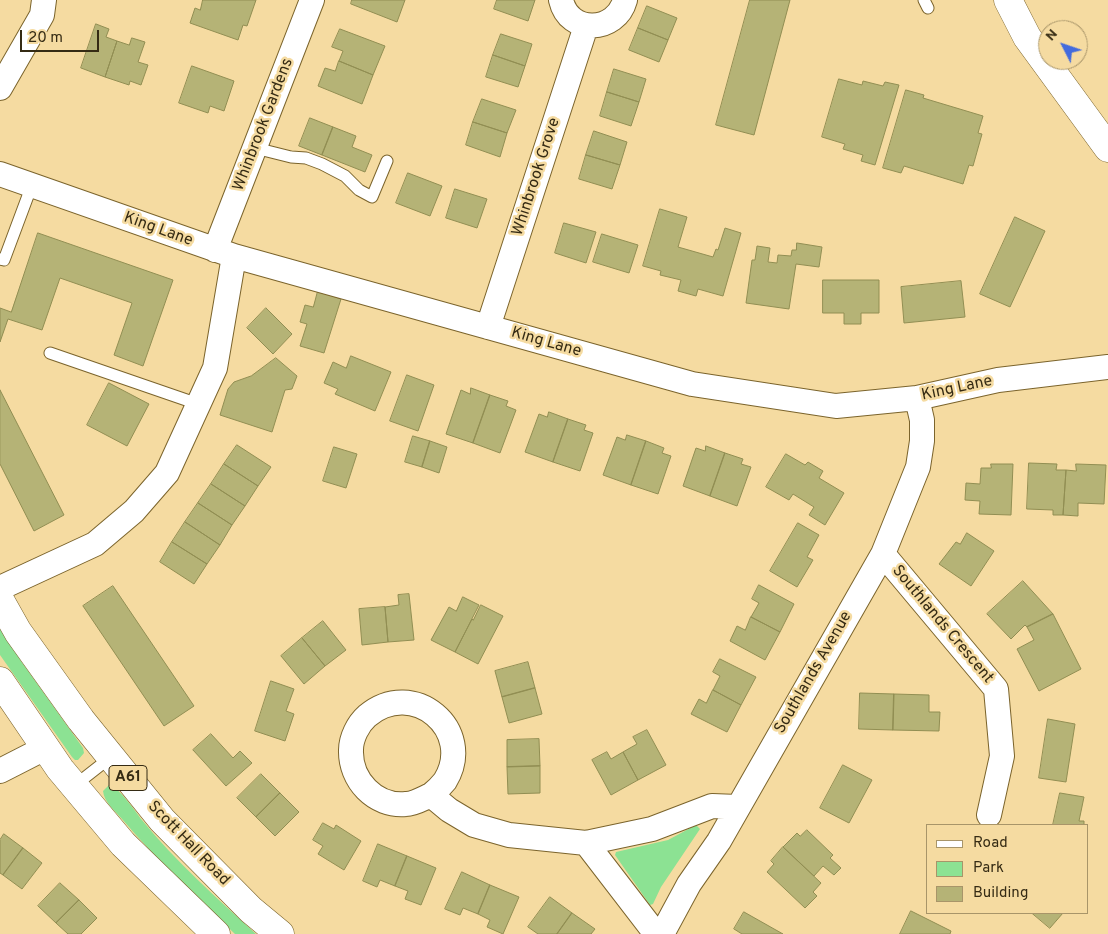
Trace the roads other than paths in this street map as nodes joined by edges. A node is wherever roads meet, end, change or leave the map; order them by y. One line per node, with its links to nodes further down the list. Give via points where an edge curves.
1 (312, 0): 8 (street, Whinbrook Gardens)
2 (561, 0): 6 (street, via 568,15)
3 (625, 0): 6 (street, via 620,13 612,21)
4 (1008, 0): 9 (main road, via 1027,37)
5 (47, 5): 7 (street)
6 (586, 26): 15 (street, Whinbrook Grove)
7 (0, 88)
8 (255, 148): 10 (lane, via 322,164 345,176 372,197); 13 (street, Whinbrook Gardens)
9 (1108, 148)
10 (387, 161)
11 (0, 174): 12 (street, King Lane)
12 (32, 185): 13 (street, King Lane); 14 (lane, via 4,260)
13 (224, 253): 15 (street, King Lane); 19 (street, Whinbrook Gardens, via 215,368)
14 (0, 259)
15 (488, 327): 18 (street, King Lane, via 692,384 836,406)
16 (50, 353): 19 (lane)
17 (1108, 367): 18 (street, King Lane, via 998,380)
18 (917, 398): 20 (street, Southlands Avenue, via 922,420 918,468)
19 (198, 404): 21 (street, Whinbrook Gardens, via 167,473 134,511 96,544)
20 (883, 554): 29 (street, Southlands Avenue); 30 (street, Southlands Crescent, via 996,690 1002,756)
21 (0, 588)
22 (0, 600): 25 (main road, Scott Hall Road / A61, via 18,632)
23 (0, 681): 24 (main road, A61)
24 (45, 748): 26 (street); 27 (main road, A61)
25 (110, 757): 27 (lane); 33 (main road, Scott Hall Road / A61, via 162,820 251,910)
26 (0, 771)
27 (74, 786): 32 (main road, A61, via 123,844)
28 (431, 795): 28 (street, via 444,782 453,756 451,738 439,717 406,701 388,703 375,709 361,721 351,743 351,761 358,780 369,793 390,803 408,804); 31 (street, via 474,825 509,835)
29 (738, 807): 31 (street, via 712,806 652,829); 35 (street, Southlands Avenue, via 689,884)
30 (989, 815)
31 (586, 843): 34 (street)
32 (216, 934)
33 (280, 934)
34 (656, 934)
35 (662, 934)

